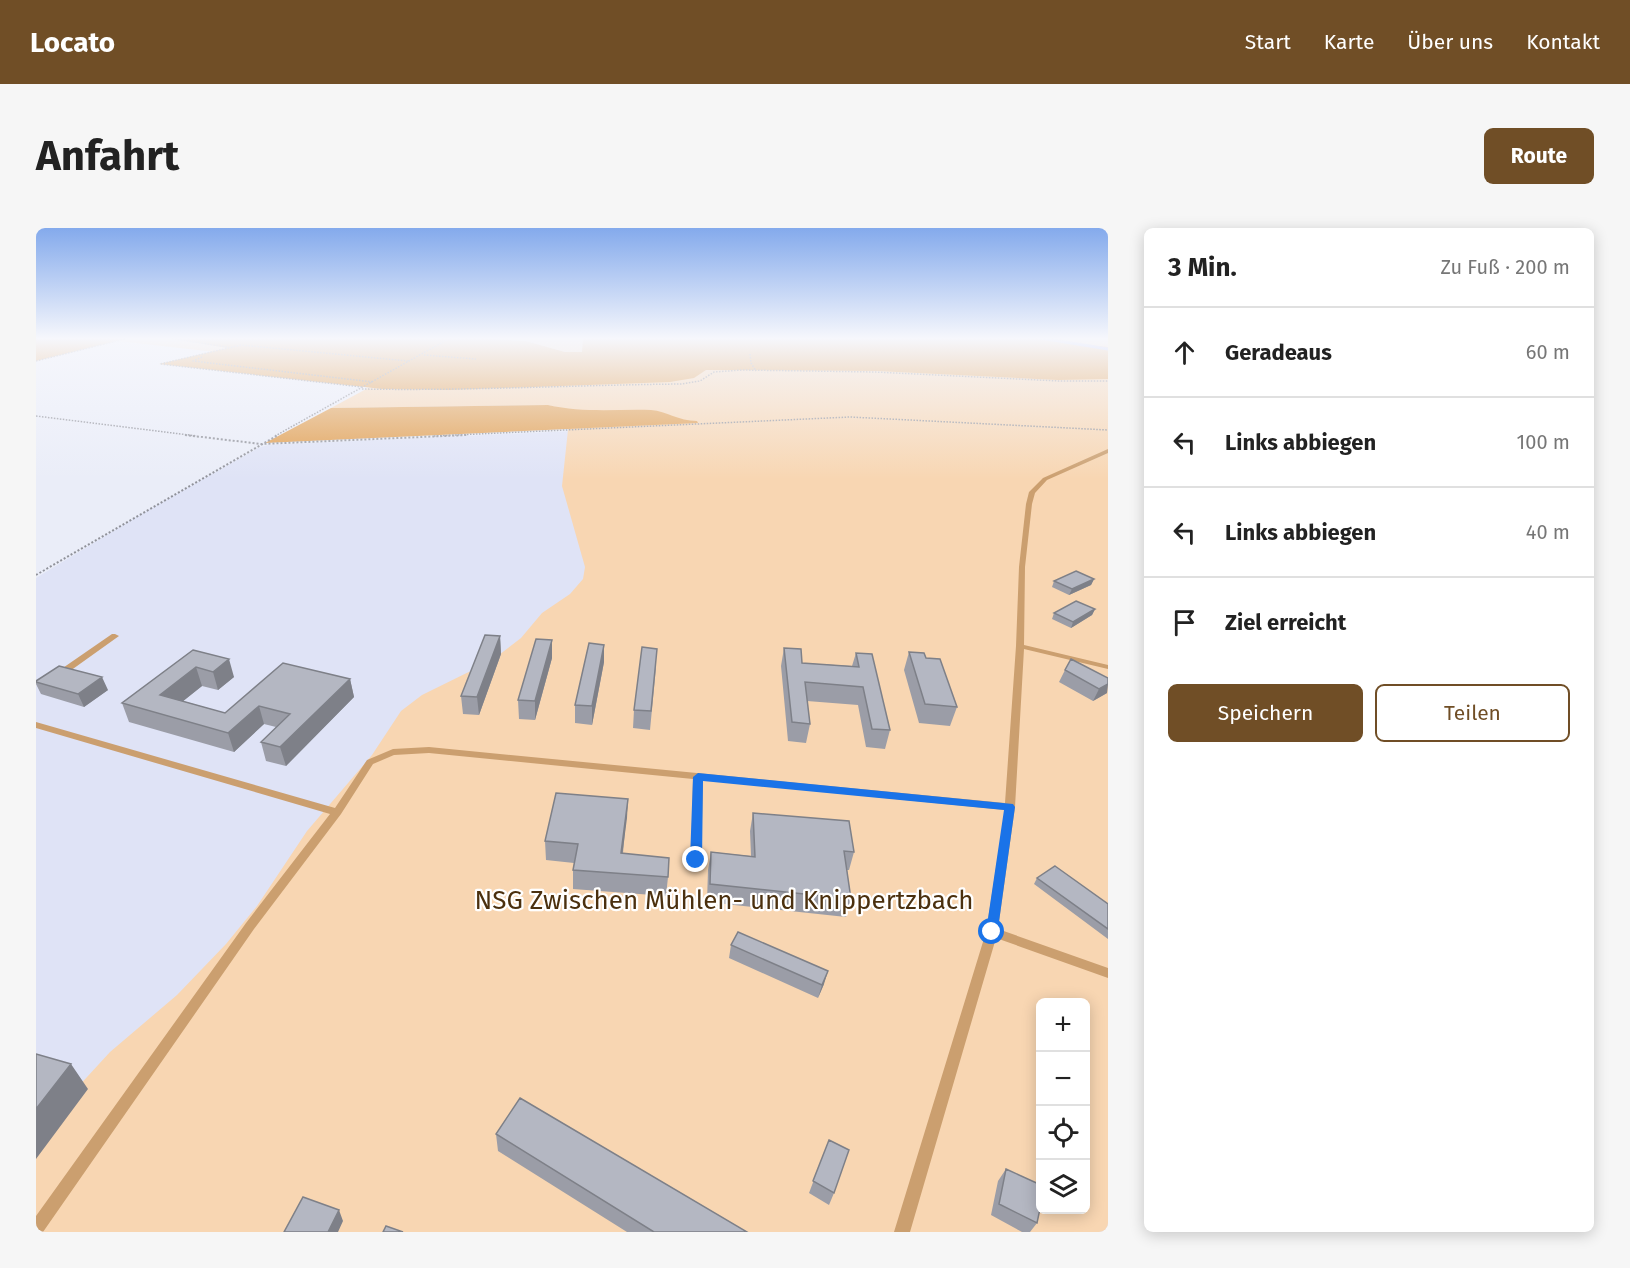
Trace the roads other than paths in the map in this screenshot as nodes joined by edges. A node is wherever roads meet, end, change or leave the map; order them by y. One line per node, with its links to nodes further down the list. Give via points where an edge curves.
1 (1108, 451): 3 (lane, via 1045,479 1032,492 1024,533)
2 (115, 636): 5 (lane)
3 (1020, 646): 4 (lane); 8 (lane)
4 (1108, 667)
5 (54, 679)
6 (36, 725): 9 (lane)
7 (698, 777): 8 (lane); 9 (lane, via 429,750 393,752 370,762); 10 (lane)
8 (1010, 807): 11 (lane)
9 (337, 812): 13 (lane, via 250,926)
10 (696, 860)
11 (992, 932): 12 (lane); 14 (lane)
12 (1108, 973)
13 (36, 1229)
14 (902, 1232)

